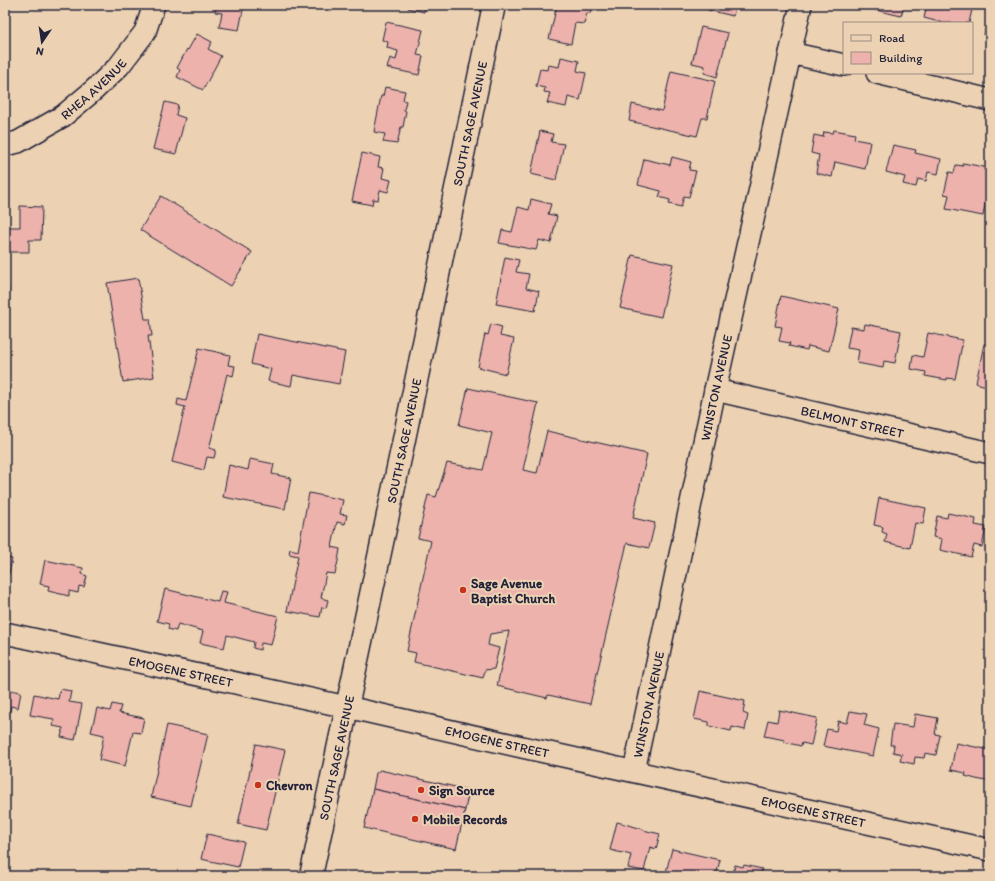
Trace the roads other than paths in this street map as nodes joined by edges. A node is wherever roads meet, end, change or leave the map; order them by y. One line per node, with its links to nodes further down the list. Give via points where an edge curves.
1 (154, 5): 8 (street, RHEA AVENUE, via 145,32 119,66 94,90 63,116 18,142)
2 (494, 5): 12 (street, SOUTH SAGE AVENUE)
3 (801, 5): 4 (street, WINSTON AVENUE)
4 (790, 53): 5 (street); 9 (street, WINSTON AVENUE)
5 (843, 65)
6 (881, 74): 7 (street)
7 (990, 100)
8 (5, 145)
9 (715, 390): 10 (street, BELMONT STREET); 13 (street, WINSTON AVENUE)
10 (990, 453)
11 (5, 633): 12 (street, EMOGENE STREET)
12 (347, 706): 13 (street, EMOGENE STREET); 15 (street, SOUTH SAGE AVENUE)
13 (634, 771): 14 (street, EMOGENE STREET)
14 (990, 850)
15 (311, 876)

